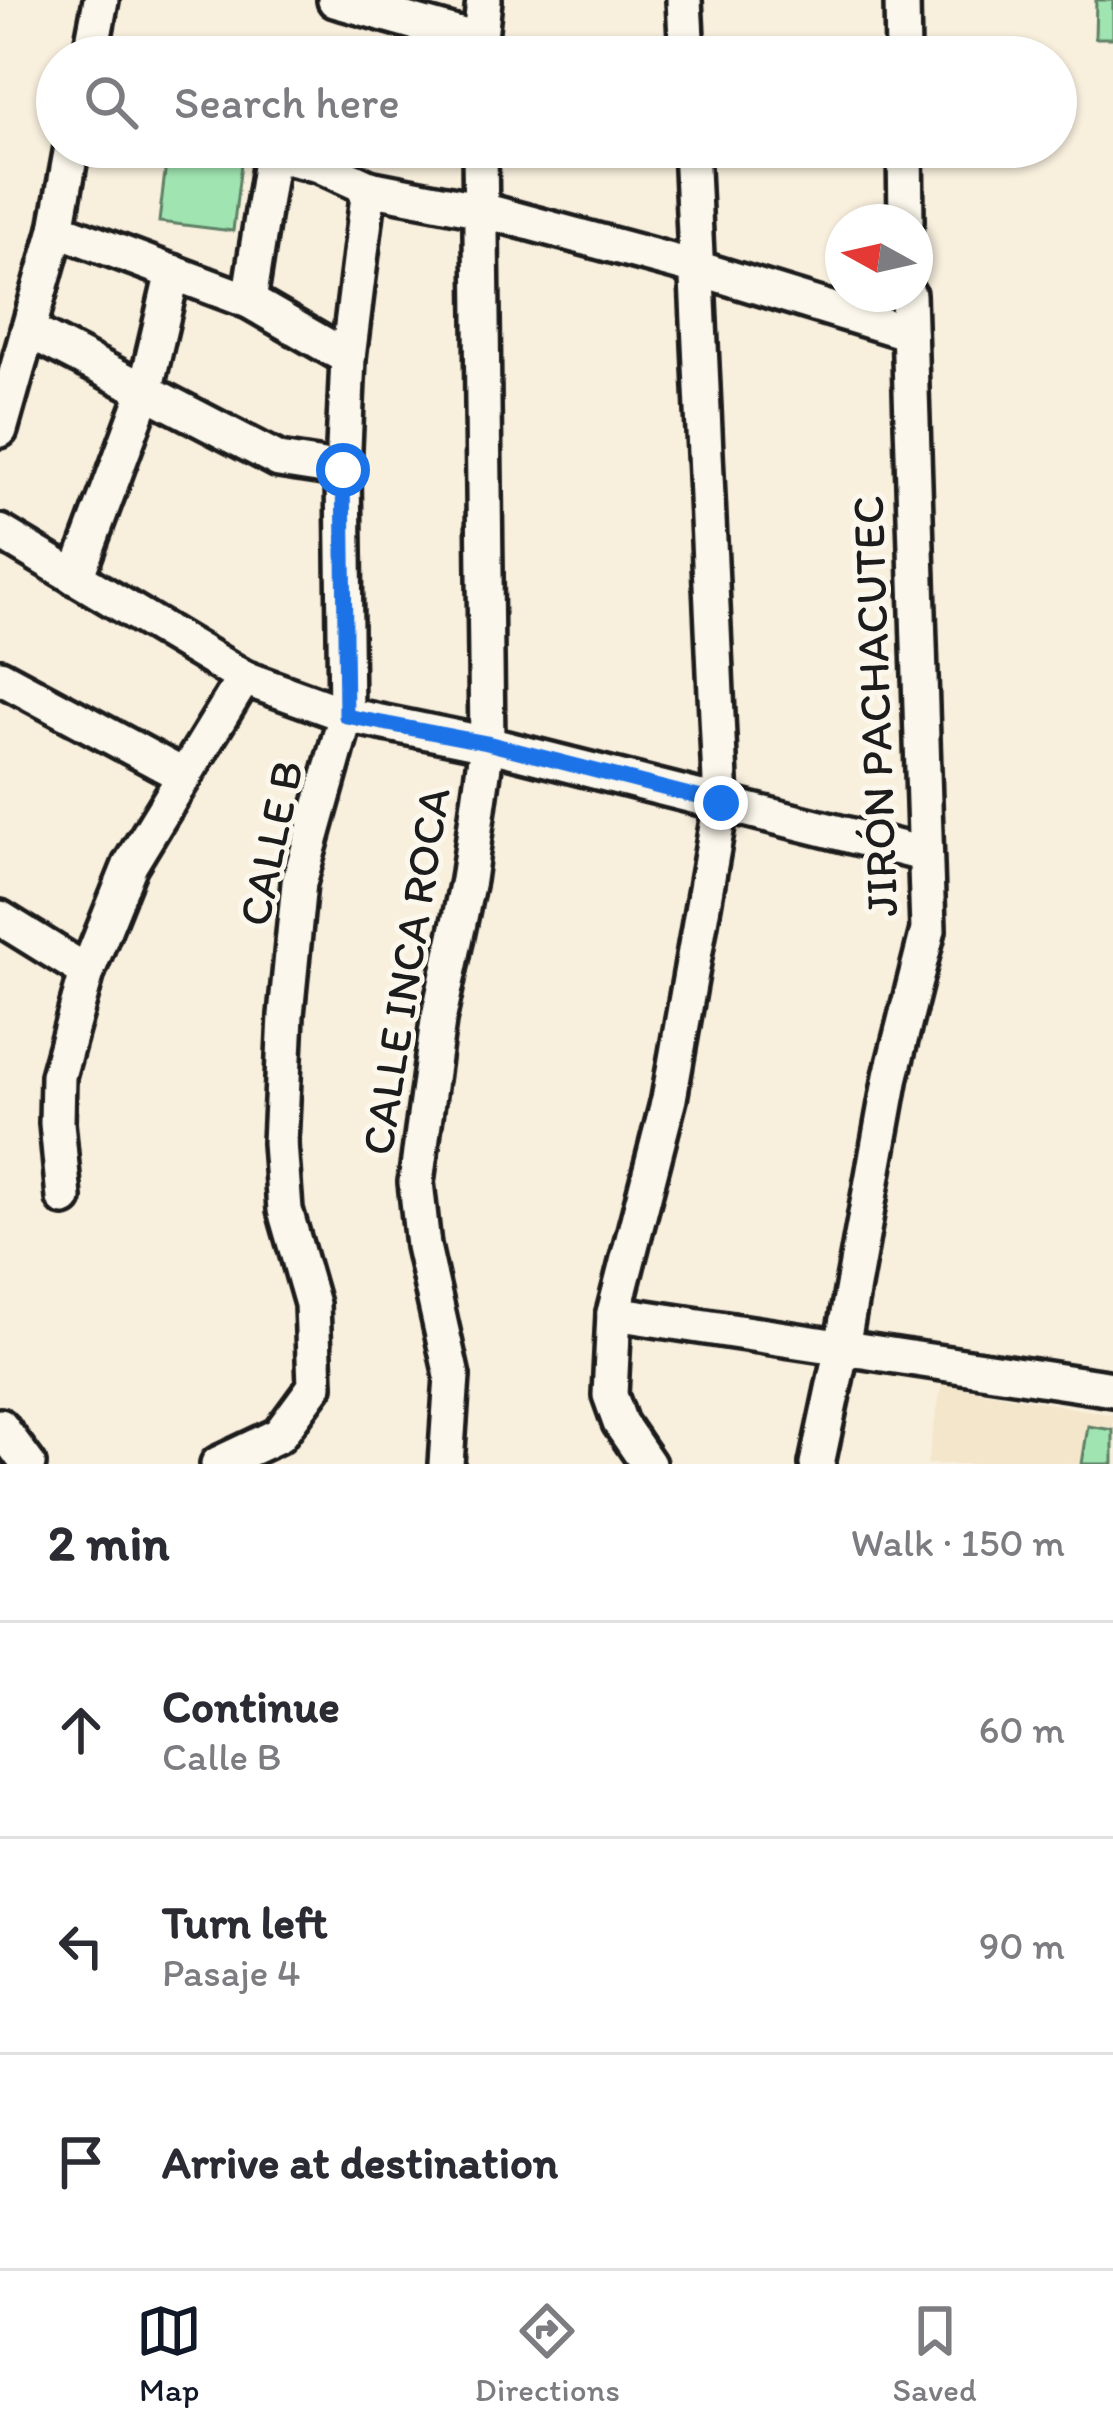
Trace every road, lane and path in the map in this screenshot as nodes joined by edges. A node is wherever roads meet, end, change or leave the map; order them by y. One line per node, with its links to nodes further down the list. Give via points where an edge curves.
1 (101, 0): 6 (street)
2 (334, 0): 7 (street)
3 (484, 0): 8 (street)
4 (684, 0): 9 (street)
5 (902, 0): 10 (street)
6 (94, 36)
7 (441, 36)
8 (479, 36)
9 (686, 36)
10 (903, 36)
11 (69, 168): 20 (street)
12 (270, 168): 23 (street)
13 (326, 168): 17 (street)
14 (481, 168): 19 (street, CALLE INCA ROCA)
15 (692, 168): 21 (street)
16 (905, 168): 18 (street)
17 (369, 188): 19 (street); 27 (street, CALLE B)
18 (906, 204)
19 (482, 210): 21 (street); 36 (street, CALLE INCA ROCA)
20 (57, 229): 22 (street); 25 (street)
21 (697, 268): 26 (street); 38 (street)
22 (173, 272): 23 (street); 28 (street)
23 (249, 301): 27 (street)
24 (908, 312): 26 (street, JIRÓN PACHACUTEC)
25 (28, 330): 28 (street); 29 (street)
26 (909, 334): 39 (street, JIRÓN PACHACUTEC)
27 (348, 358): 30 (street, CALLE B)
28 (145, 392): 30 (street, via 279,460); 32 (street)
29 (0, 430)
30 (343, 470): 35 (street, CALLE B)
31 (0, 532): 32 (street)
32 (76, 578): 34 (street)
33 (0, 677): 37 (street)
34 (244, 678): 35 (street); 37 (street)
35 (346, 716): 36 (street); 47 (street, CALLE B, via 299,883 280,1143 285,1210 312,1304 315,1386 279,1435)
36 (487, 743): 38 (street); 46 (street, CALLE INCA ROCA, via 416,1182 452,1376)
37 (184, 776): 41 (street, via 130,865)
38 (721, 803): 39 (street); 43 (street, via 669,1099)
39 (923, 854): 44 (street, JIRÓN PACHACUTEC, via 928,930 891,1076)
40 (0, 918): 41 (street)
41 (87, 972): 42 (street, via 58,1076)
42 (64, 1198)
43 (614, 1313): 44 (street); 48 (street, via 610,1395)
44 (842, 1347): 45 (street); 49 (street, JIRÓN PACHACUTEC)
45 (1113, 1388)
46 (442, 1458)
47 (218, 1464)
48 (648, 1464)
49 (817, 1464)

